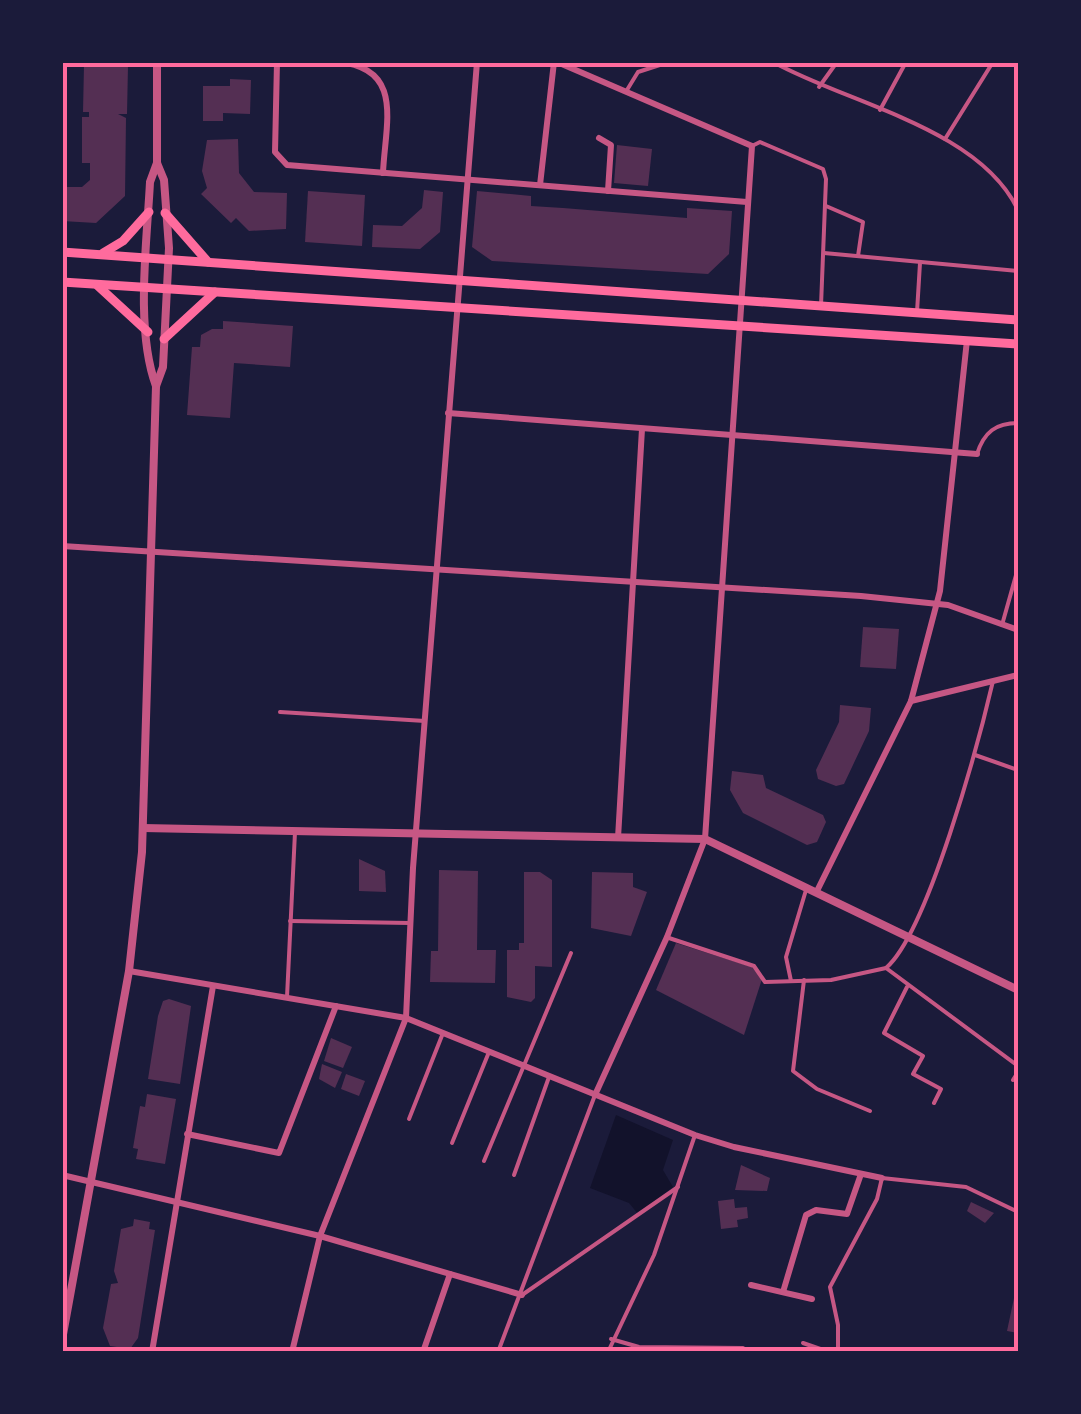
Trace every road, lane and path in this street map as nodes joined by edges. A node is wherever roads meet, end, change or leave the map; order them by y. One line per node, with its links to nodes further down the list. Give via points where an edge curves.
1 (158, 62): 17 (street)
2 (277, 62): 18 (street, via 276,152 287,165)
3 (338, 62): 18 (street, via 381,77 387,92)
4 (478, 62): 19 (street)
5 (556, 62): 12 (street); 20 (street)
6 (670, 62): 12 (lane, via 638,72)
7 (773, 62): 11 (lane)
8 (836, 62): 11 (lane)
9 (906, 62): 13 (lane)
10 (993, 62): 15 (lane)
11 (819, 88): 13 (lane)
12 (626, 92): 16 (street)
13 (880, 110): 15 (lane)
14 (599, 138): 22 (street, via 611,145)
15 (944, 139): 23 (lane)
16 (752, 146): 24 (street); 25 (lane, via 760,142 823,169)
17 (157, 163): 27 (street); 28 (street)
18 (383, 173): 19 (street)
19 (466, 180): 20 (street); 38 (street)
20 (540, 186): 22 (street)
21 (1018, 187): 23 (lane)
22 (608, 191): 24 (street)
23 (1010, 193): 26 (lane)
24 (748, 202): 44 (street)
25 (826, 206): 30 (lane); 32 (lane, via 862,222)
26 (1018, 210)
27 (148, 212): 31 (main road, via 123,242); 33 (street)
28 (165, 212): 34 (street); 36 (main road)
29 (62, 252): 31 (main road)
30 (824, 252): 32 (lane); 46 (lane)
31 (102, 254): 33 (main road)
32 (858, 256): 35 (lane)
33 (147, 257): 34 (main road); 41 (street)
34 (168, 260): 36 (main road); 42 (street)
35 (920, 263): 37 (lane); 47 (lane)
36 (210, 264): 38 (main road)
37 (1018, 271)
38 (458, 281): 44 (main road); 45 (street)
39 (62, 282): 40 (main road)
40 (95, 284): 41 (main road); 51 (main road)
41 (146, 288): 42 (main road); 51 (street)
42 (168, 289): 43 (main road); 52 (street)
43 (216, 292): 45 (main road); 52 (main road)
44 (740, 300): 46 (main road); 50 (street)
45 (456, 306): 50 (main road); 56 (street)
46 (821, 306): 47 (main road)
47 (917, 312): 48 (main road)
48 (969, 316): 49 (main road); 53 (main road)
49 (1018, 320)
50 (740, 324): 53 (main road); 59 (street)
51 (148, 332): 55 (street)
52 (164, 339): 55 (street)
53 (967, 339): 54 (main road); 60 (street)
54 (1018, 344)
55 (156, 386): 63 (street)
56 (448, 413): 58 (street); 65 (street)
57 (1018, 423): 61 (lane, via 991,429)
58 (642, 429): 59 (street); 66 (street)
59 (734, 435): 60 (street); 67 (street)
60 (954, 452): 61 (street); 68 (street)
61 (977, 454)
62 (62, 546): 63 (street)
63 (154, 552): 65 (street); 78 (street)
64 (1018, 568): 69 (lane)
65 (436, 572): 66 (street); 75 (street)
66 (634, 584): 67 (street); 81 (street)
67 (723, 588): 68 (street); 82 (street)
68 (936, 603): 69 (street); 73 (street)
69 (1002, 625): 70 (street)
70 (1018, 630)
71 (1018, 675): 72 (street)
72 (993, 681): 73 (street); 76 (lane)
73 (911, 701): 84 (street)
74 (280, 712): 75 (lane)
75 (426, 722): 80 (street)
76 (975, 754): 77 (lane); 87 (lane)
77 (1018, 770)
78 (143, 828): 79 (street); 91 (street)
79 (295, 832): 80 (street); 85 (lane)
80 (417, 835): 81 (street); 86 (street)
81 (618, 838): 82 (street)
82 (705, 839): 83 (street); 88 (street)
83 (807, 886): 84 (street); 93 (lane, via 786,957)
84 (817, 891): 87 (street)
85 (290, 921): 86 (lane); 97 (lane)
86 (410, 923): 99 (street)
87 (909, 936): 90 (lane); 96 (street)
88 (668, 937): 93 (lane, via 754,966 766,982); 106 (street)
89 (571, 953): 102 (lane)
90 (886, 968): 92 (lane); 95 (lane)
91 (129, 972): 94 (street); 118 (street)
92 (804, 980): 93 (lane); 108 (lane, via 794,1071 817,1090)
93 (791, 981)
94 (213, 986): 97 (street); 110 (street)
95 (907, 988): 103 (lane); 107 (lane, via 884,1033 924,1056 913,1074 941,1089)
96 (1018, 990)
97 (287, 997): 98 (street)
98 (336, 1006): 99 (street); 110 (street, via 279,1153)
99 (406, 1018): 100 (street); 122 (street)
100 (443, 1033): 101 (street); 109 (lane)
101 (489, 1052): 102 (street); 112 (lane)
102 (520, 1065): 104 (street); 113 (lane)
103 (1018, 1069): 105 (lane)
104 (549, 1077): 106 (street); 116 (lane)
105 (1012, 1080)
106 (594, 1095): 111 (street); 126 (lane)
107 (934, 1102)
108 (870, 1111)
109 (409, 1119)
110 (187, 1134): 120 (street)
111 (695, 1135): 114 (street); 119 (lane)
112 (452, 1143)
113 (484, 1161)
114 (862, 1174): 117 (street); 125 (street, via 846,1214 806,1215)
115 (62, 1175): 118 (street)
116 (514, 1175)
117 (882, 1178): 121 (lane, via 966,1187); 138 (lane, via 830,1287)
118 (92, 1182): 120 (street); 129 (street)
119 (680, 1186): 126 (lane); 128 (lane)
120 (174, 1201): 122 (street); 132 (street)
121 (1018, 1212)
122 (320, 1236): 123 (street); 133 (street)
123 (450, 1274): 126 (street); 134 (street)
124 (751, 1285): 125 (street)
125 (783, 1292): 127 (street)
126 (522, 1295): 135 (lane)
127 (812, 1299)
128 (612, 1339): 131 (lane, via 640,1347); 136 (lane)
129 (62, 1340)
130 (802, 1343): 137 (lane)
131 (742, 1348)
132 (152, 1352)
133 (292, 1352)
134 (422, 1352)
135 (498, 1352)
136 (608, 1352)
137 (829, 1352)
138 (838, 1352)

